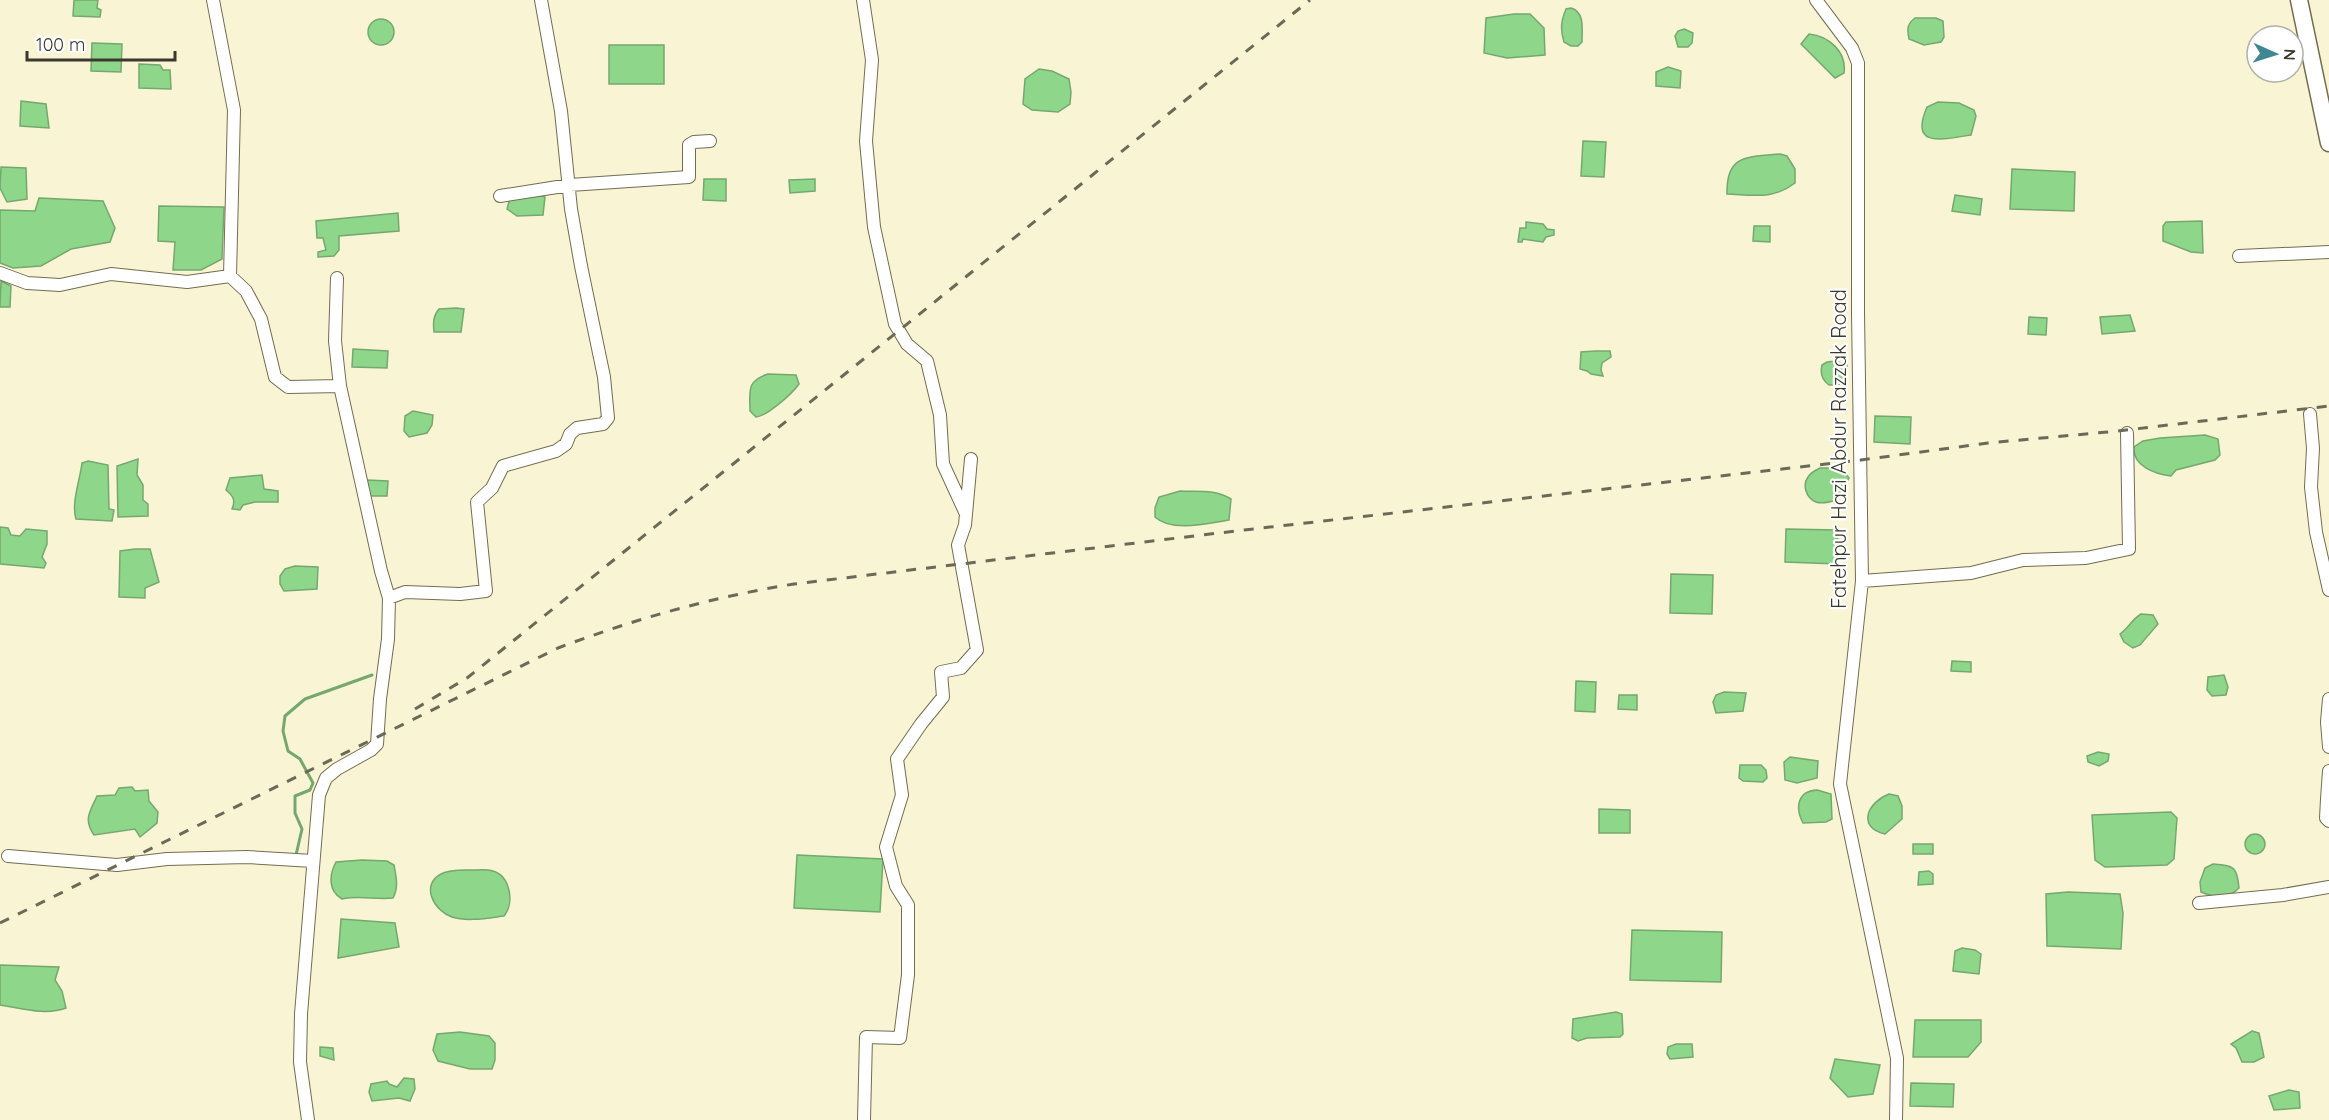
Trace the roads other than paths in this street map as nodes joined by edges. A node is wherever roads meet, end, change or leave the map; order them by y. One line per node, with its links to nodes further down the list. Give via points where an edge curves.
1 (213, 0): 13 (street, via 234,110)
2 (541, 0): 8 (street)
3 (863, 0): 19 (street, via 872,60 866,141 874,227 896,324 907,344 927,361 940,415 943,464)
4 (1816, 0): 20 (street, Fatehpur Hazi Abdur Razzak Road, via 1852,48 1858,63)
5 (2299, 0): 7 (main road)
6 (710, 141): 8 (street, via 689,145 689,177)
7 (2329, 143)
8 (570, 185): 9 (street); 22 (street, via 608,418 603,424 577,428 556,451 503,466 492,488 477,502 486,591 405,592)
9 (500, 196)
10 (2329, 252): 11 (street)
11 (2239, 256)
12 (0, 273): 13 (street, via 27,283 60,285 111,274 187,282)
13 (230, 276): 15 (street, via 246,291 261,319 275,377 288,387)
14 (337, 278): 15 (street, via 335,341)
15 (340, 386): 22 (street)
16 (2310, 414): 21 (street, via 2311,487)
17 (2127, 433): 20 (street, via 2129,549 2086,558 2023,560 1971,573)
18 (971, 459): 19 (street)
19 (966, 515): 33 (street, via 958,545 977,650 961,668 941,672 943,697 897,759 902,795 886,847 896,886 908,905 908,975 900,1038 866,1037)
20 (1862, 581): 34 (street, Fatehpur Hazi Abdur Razzak Road, via 1840,784 1897,1058)
21 (2329, 590)
22 (389, 598): 29 (street, via 377,744 326,778 319,795)
23 (2329, 699): 24 (street)
24 (2329, 747)
25 (2329, 771): 26 (street)
26 (2328, 799): 27 (street)
27 (2329, 820)
28 (8, 856): 29 (street, via 117,865 247,857)
29 (313, 861): 32 (street, via 300,1062)
30 (2329, 887): 31 (street)
31 (2199, 903)
32 (308, 1120)
33 (864, 1120)
34 (1896, 1120)

